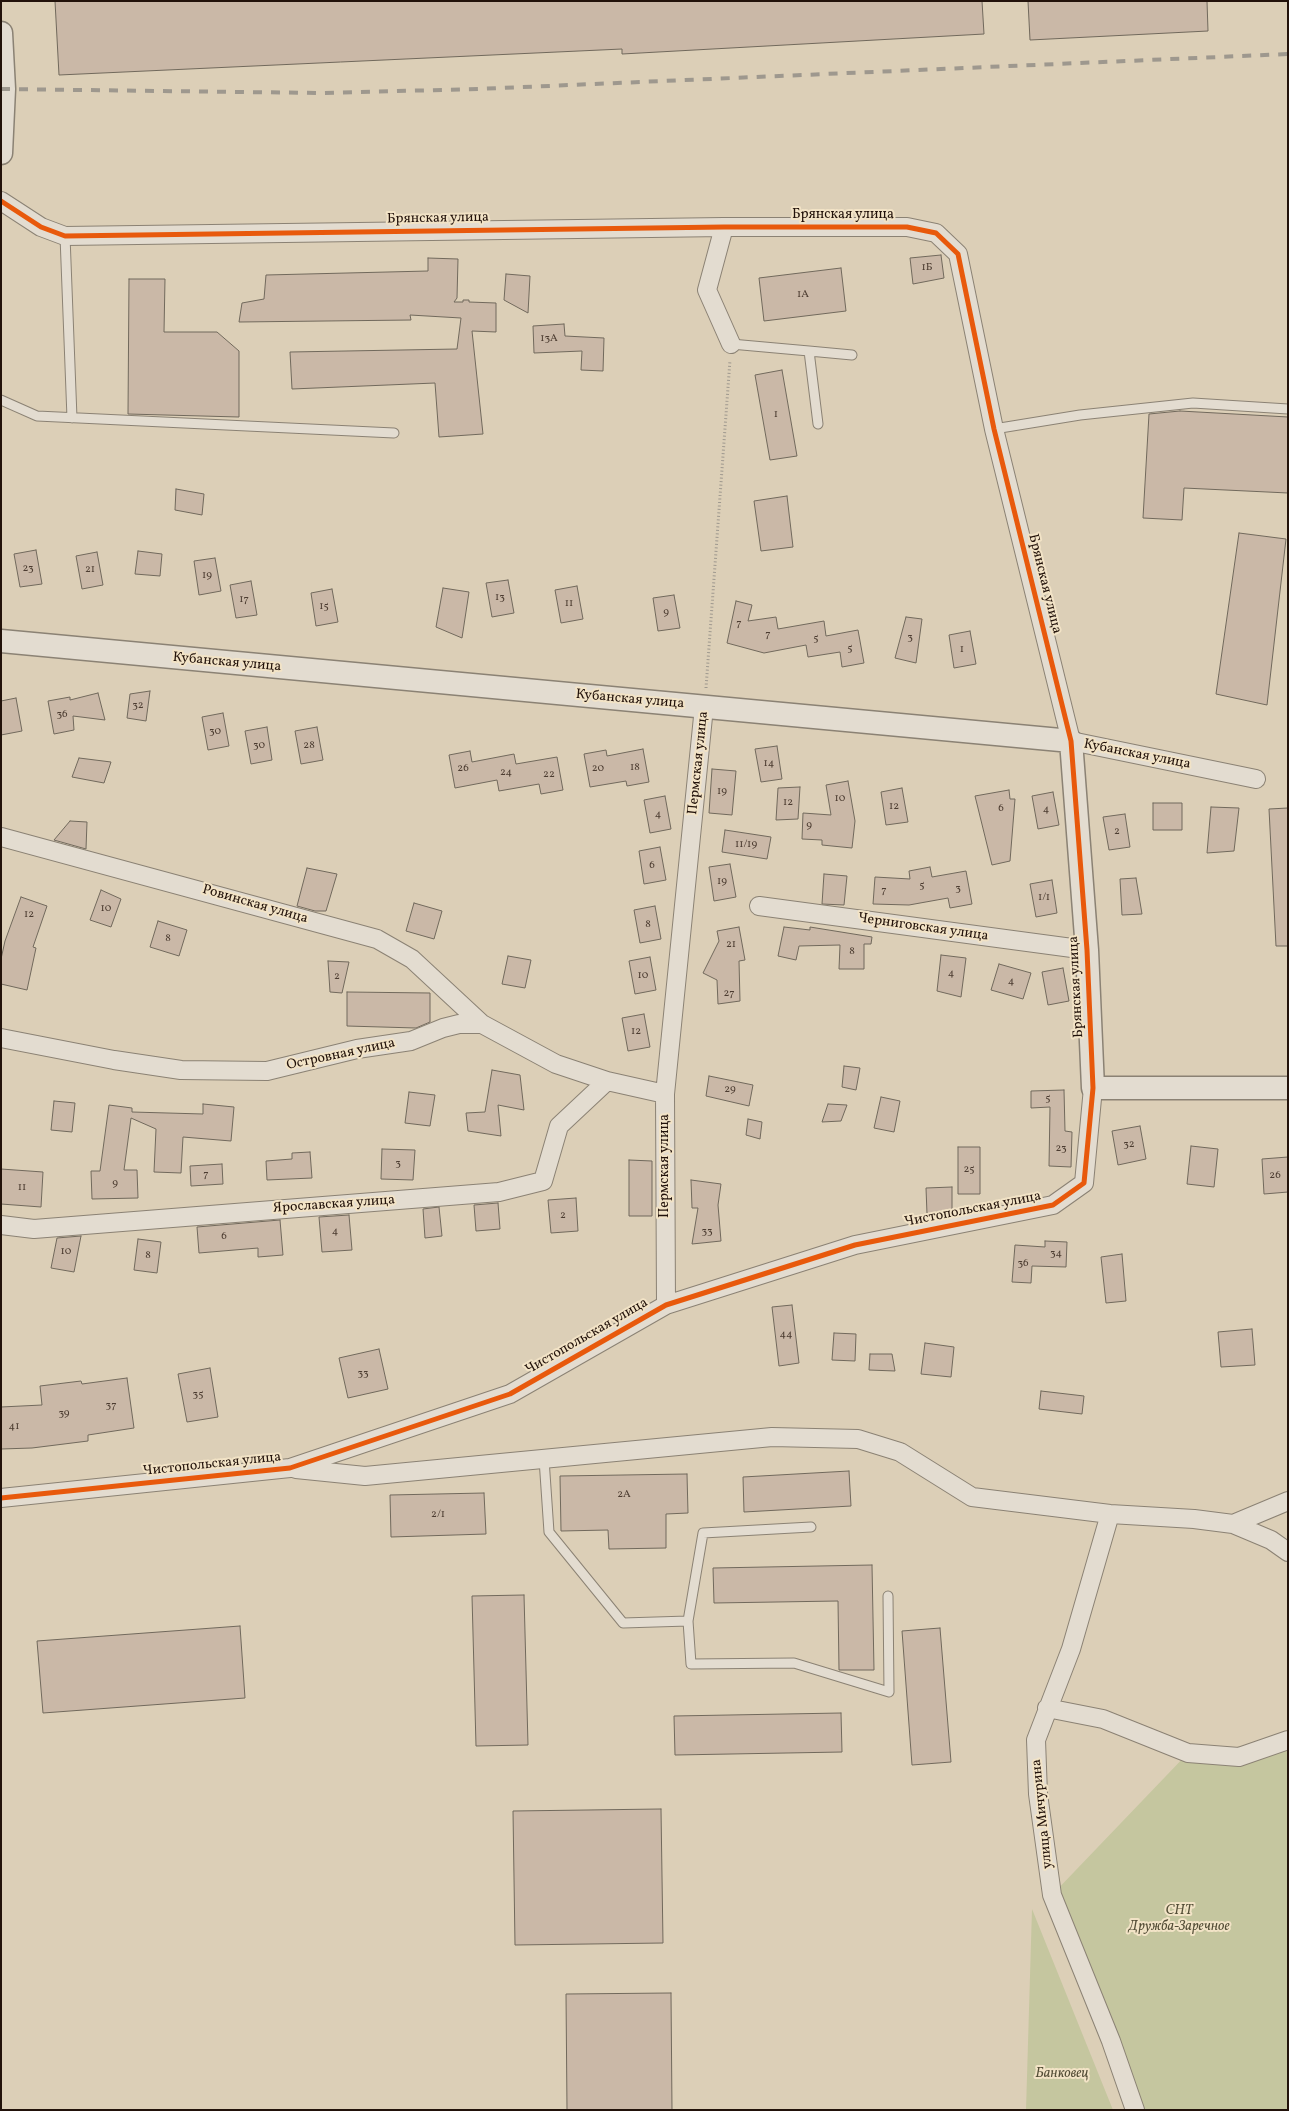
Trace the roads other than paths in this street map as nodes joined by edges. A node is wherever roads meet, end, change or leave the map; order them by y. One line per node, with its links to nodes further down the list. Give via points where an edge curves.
1 (1, 33): 2 (street, via 4,89)
2 (1, 153)
3 (1, 201): 5 (street, Брянская улица, via 41,227)
4 (724, 227): 5 (street, Брянская улица); 6 (street, via 707,290); 13 (street, Брянская улица, via 907,227 936,233 958,254)
5 (64, 236): 11 (lane)
6 (732, 344): 7 (lane)
7 (809, 350): 8 (lane); 12 (lane)
8 (852, 355)
9 (1, 400): 11 (lane, via 37,416)
10 (1288, 409): 13 (lane, via 1193,403 1080,415)
11 (72, 418): 14 (lane)
12 (818, 424)
13 (994, 429): 17 (street, Брянская улица)
14 (394, 433)
15 (1, 642): 16 (street, Кубанская улица)
16 (704, 707): 17 (street, Кубанская улица); 27 (street, Пермская улица)
17 (1070, 741): 18 (street, Кубанская улица); 21 (street, Брянская улица)
18 (1256, 779)
19 (1, 837): 22 (street, Ровинская улица, via 377,939 412,958)
20 (759, 906): 21 (street, Черниговская улица)
21 (1087, 950): 25 (street, Брянская улица)
22 (482, 1024): 23 (street, Островная улица, via 459,1024 411,1041 357,1049 267,1071 181,1070); 24 (street, Островная улица, via 556,1064)
23 (1, 1038)
24 (607, 1081): 27 (street, Островная улица); 28 (street, Ярославская улица, via 559,1126 543,1181 499,1192 34,1229)
25 (1093, 1088): 26 (street); 29 (street, Чистопольская улица, via 1084,1184 1053,1205 855,1245)
26 (1288, 1088)
27 (665, 1094): 29 (street, Пермская улица)
28 (1, 1225)
29 (666, 1305): 31 (street, Чистопольская улица, via 510,1394)
30 (544, 1459): 31 (street, via 365,1476); 34 (street, via 772,1437 858,1439 900,1452 972,1497); 39 (lane, via 549,1532 623,1623)
31 (290, 1468): 32 (street, Чистопольская улица)
32 (1, 1498)
33 (1288, 1501): 35 (street)
34 (1110, 1514): 35 (street); 40 (street, улица Мичурина, via 1072,1649)
35 (1233, 1524): 37 (street, via 1271,1540)
36 (812, 1527): 39 (lane, via 704,1533)
37 (1288, 1552)
38 (888, 1596): 39 (lane, via 889,1692 794,1663 691,1664)
39 (688, 1621)
40 (1047, 1708): 41 (street, via 1103,1719 1188,1753 1239,1757); 42 (street, улица Мичурина, via 1036,1740 1038,1794 1052,1895)
41 (1288, 1740)
42 (1135, 2110)

